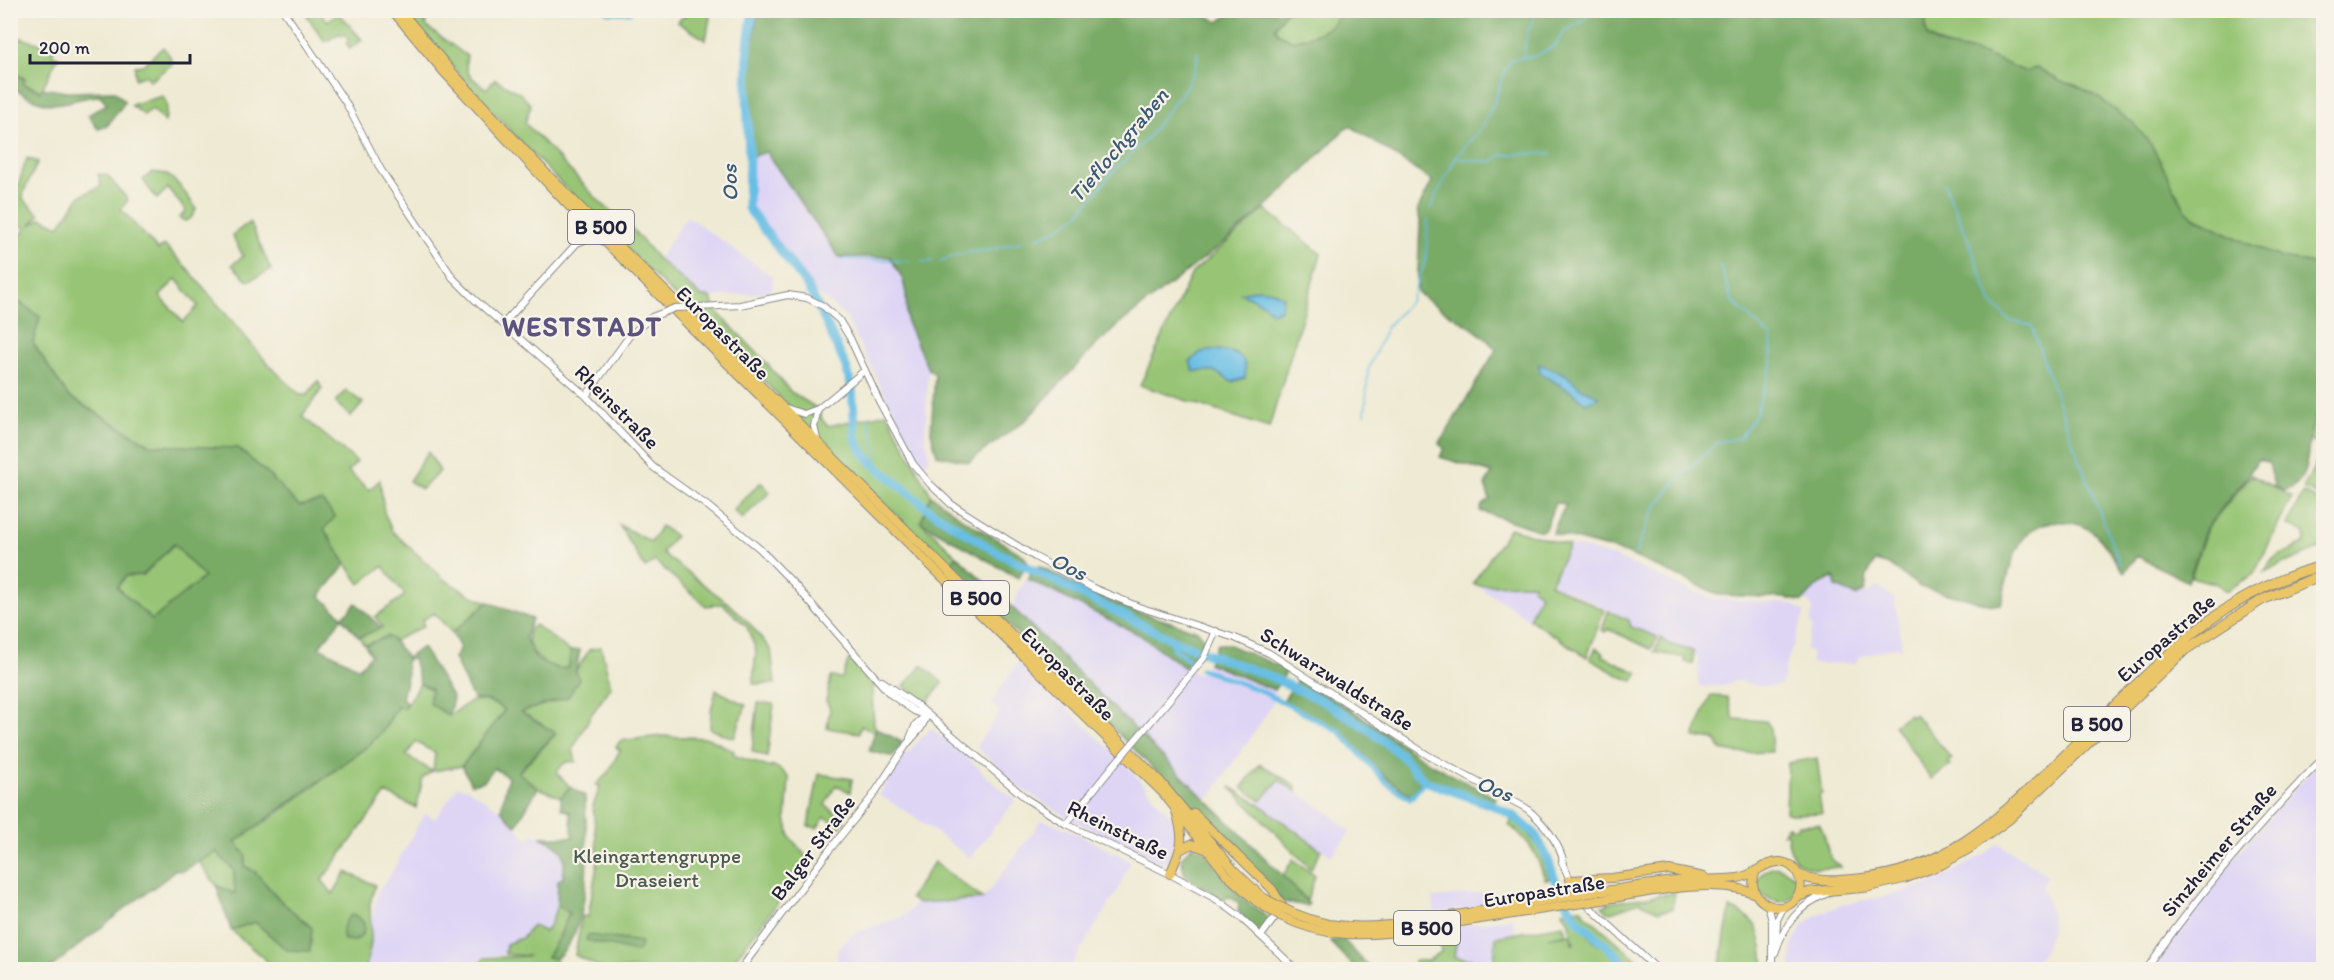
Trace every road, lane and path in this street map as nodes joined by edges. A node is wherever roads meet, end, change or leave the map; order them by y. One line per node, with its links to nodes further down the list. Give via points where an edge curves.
1 (283, 10): 9 (street, Rheinstraße, via 346,103 381,170 444,267 462,289)
2 (392, 10): 4 (main road, Europastraße / B 500)
3 (399, 10): 12 (main road, Europastraße / B 500, via 545,172)
4 (565, 202): 5 (main road); 8 (main road, Europastraße / B 500)
5 (580, 225): 6 (main road); 7 (street)
6 (595, 238): 7 (street); 8 (main road, via 628,271)
7 (577, 243): 9 (street)
8 (640, 276): 23 (main road, Europastraße / B 500)
9 (503, 324): 11 (street, Rheinstraße)
10 (865, 370): 11 (street, Schwarzwaldstraße, bridge, via 834,315 804,297 782,295 750,303 683,307 652,317 630,335); 13 (street); 19 (street, Schwarzwaldstraße, via 913,464 951,504 1093,588)
11 (586, 396): 20 (street, Rheinstraße, via 654,467 760,549 890,694)
12 (783, 407): 13 (street, via 801,414); 14 (main road, Europastraße / B 500)
13 (818, 409): 14 (street, via 814,426)
14 (819, 443): 22 (main road, Europastraße / B 500)
15 (2324, 565): 29 (highway, Europastraße / B 500, via 2258,590 2207,622 2004,813 1964,843 1928,862 1878,876 1831,881)
16 (2324, 574): 17 (highway, B 500)
17 (2310, 579): 18 (highway); 32 (highway, Europastraße / B 500, via 2242,611 2186,650 2009,819 1973,846 1942,864 1905,878)
18 (2324, 579)
19 (1216, 632): 24 (street, bridge, via 1204,658); 31 (street, Schwarzwaldstraße, via 1269,653 1429,756 1515,801 1533,814 1548,833)
20 (927, 716): 24 (street, Rheinstraße, via 1017,792); 41 (street, Balger Straße, via 872,797)
21 (2324, 757): 45 (street, Sinzheimer Straße, via 2223,867)
22 (1160, 781): 35 (main road, Europastraße / B 500); 38 (main road, via 1272,889)
23 (1175, 807): 25 (main road, via 1183,833); 26 (main road, Europastraße / B 500)
24 (1066, 824): 28 (street, Rheinstraße)
25 (1182, 849): 26 (main road, via 1194,844); 28 (main road)
26 (1207, 851): 35 (main road, Europastraße / B 500, via 1232,882)
27 (1756, 871): 29 (main road, B 500, via 1781,862); 30 (main road, Europastraße / B 500, via 1738,878); 33 (main road, via 1752,885)
28 (1170, 874): 39 (street, Rheinstraße, via 1222,904)
29 (1799, 875): 34 (main road)
30 (1712, 879): 31 (main road, via 1669,870); 35 (main road, Europastraße / B 500, bridge, via 1655,883 1398,924 1353,926 1305,918)
31 (1570, 880): 43 (street, Schwarzwaldstraße, via 1590,909)
32 (1841, 889): 34 (highway, Europastraße / B 500); 40 (street, via 1815,898 1794,915)
33 (1755, 894): 35 (main road, Europastraße / B 500, bridge, via 1730,888 1667,890 1360,934 1303,926 1279,916); 36 (main road, B 500)
34 (1797, 897): 37 (main road, B 500)
35 (1259, 899)
36 (1768, 905): 37 (main road); 44 (street)
37 (1784, 906): 40 (street, via 1778,920)
38 (1283, 907): 39 (street)
39 (1262, 936): 42 (street, Rheinstraße)
40 (1775, 952): 44 (street)
41 (740, 969)
42 (1297, 969)
43 (1658, 969)
44 (1773, 969)
45 (2146, 969)

